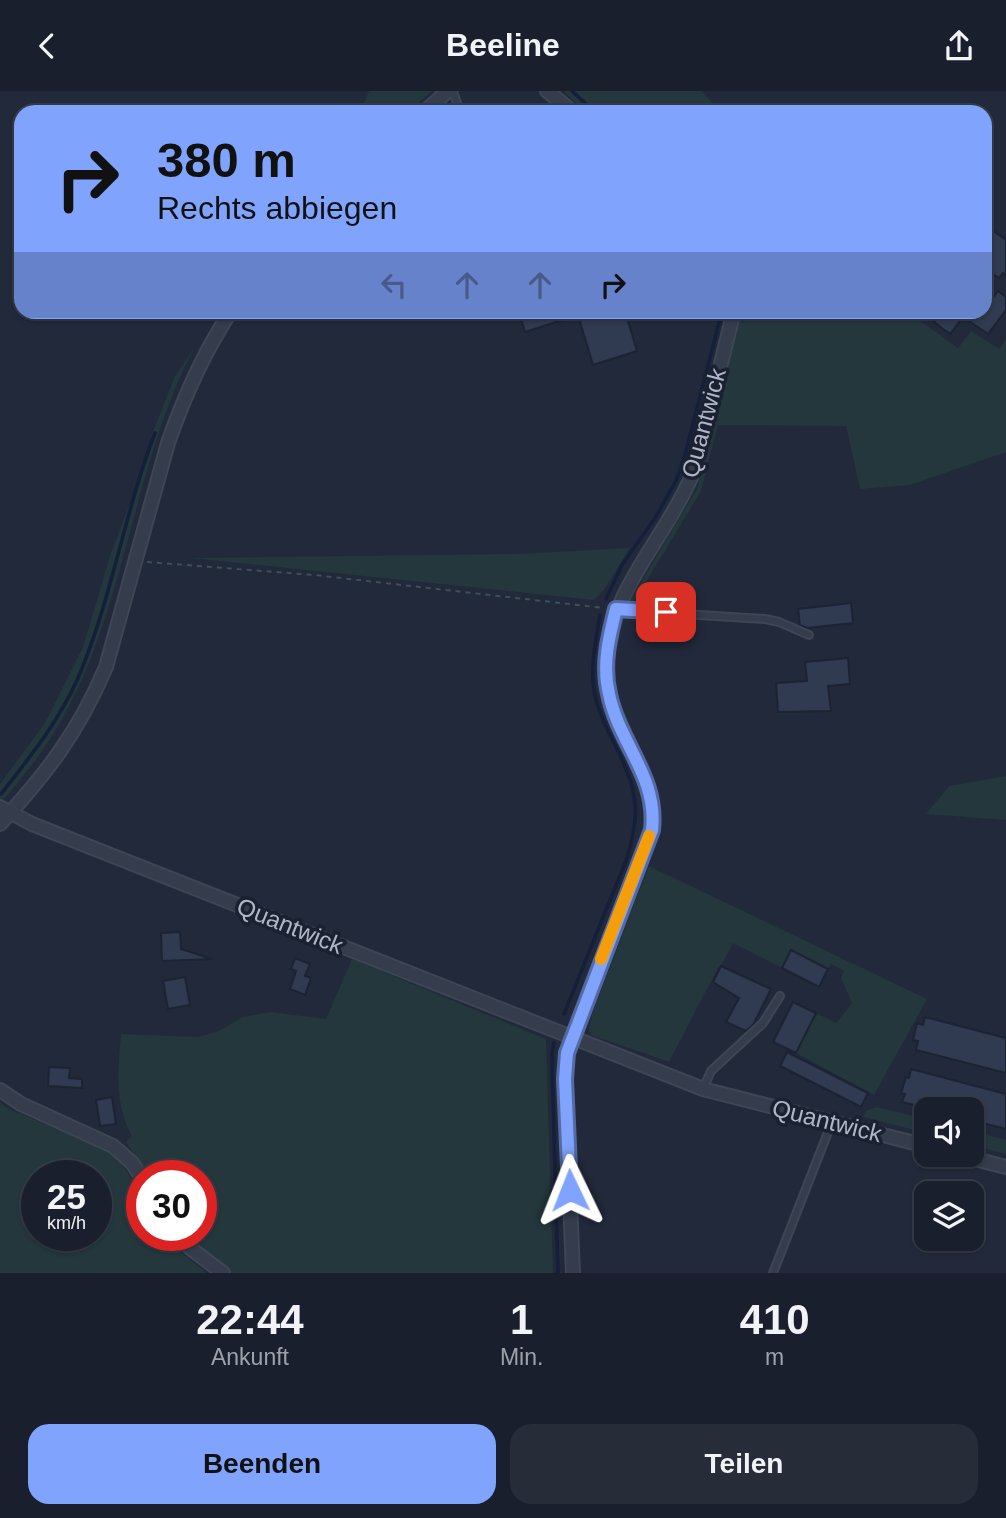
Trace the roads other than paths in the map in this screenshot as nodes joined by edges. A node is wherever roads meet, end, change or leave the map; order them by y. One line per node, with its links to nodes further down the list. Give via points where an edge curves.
1 (450, 91): 3 (street)
2 (547, 91): 4 (street)
3 (433, 105)
4 (564, 105)
5 (226, 319): 9 (street, via 180,409 106,667 93,697 61,751)
6 (732, 319): 7 (street, Quantwick, via 691,479)
7 (616, 609): 8 (lane, via 765,619); 12 (street, Quantwick, via 606,660 609,695 646,781 654,814 652,830)
8 (809, 635)
9 (5, 809): 10 (street); 12 (street, Quantwick)
10 (0, 824)
11 (780, 996): 13 (lane, via 763,1023 710,1071)
12 (571, 1037): 13 (street, Quantwick); 22 (street, Quantwick, via 565,1079)
13 (703, 1089): 15 (street, Quantwick)
14 (0, 1090): 17 (street, via 113,1146)
15 (832, 1122): 16 (street, Quantwick); 23 (lane)
16 (914, 1143)
17 (129, 1160)
18 (984, 1161): 19 (street)
19 (1006, 1167)
20 (194, 1251): 21 (street)
21 (223, 1273)
22 (573, 1273)
23 (773, 1273)

